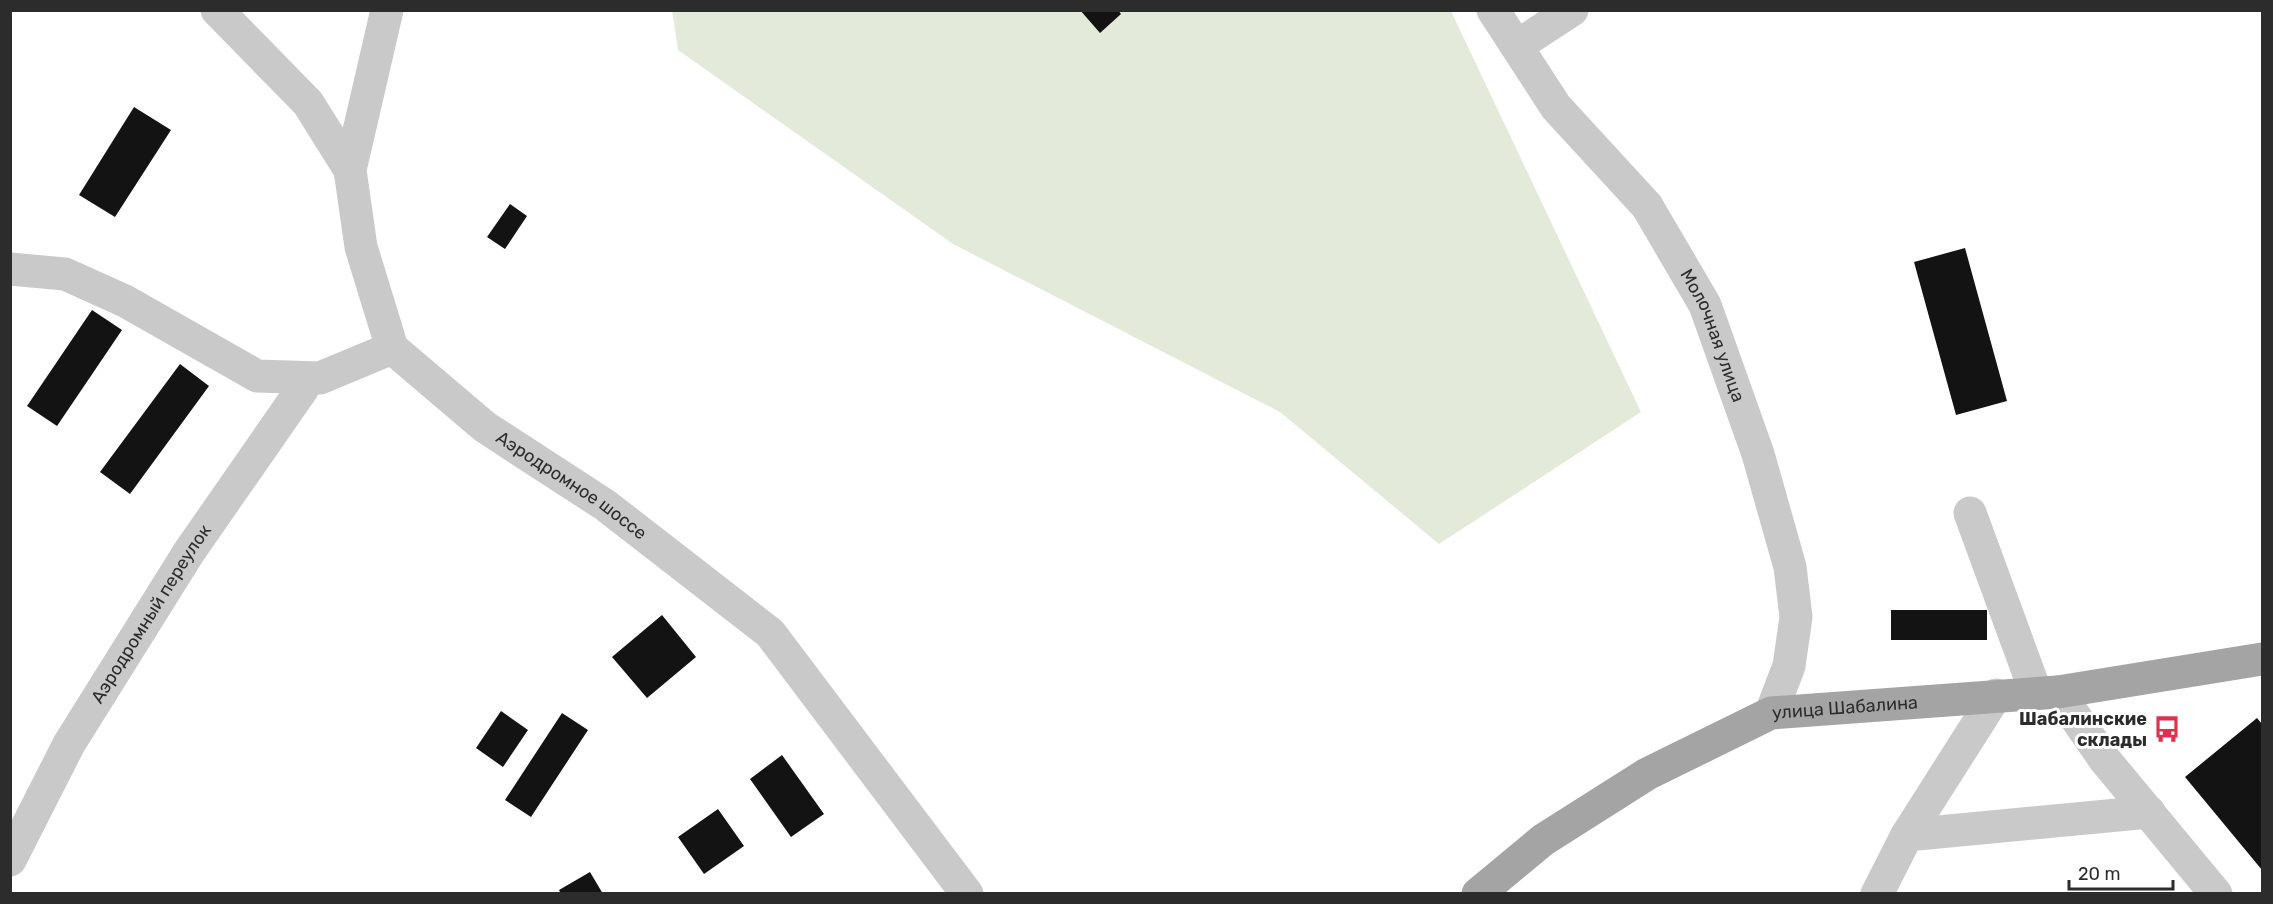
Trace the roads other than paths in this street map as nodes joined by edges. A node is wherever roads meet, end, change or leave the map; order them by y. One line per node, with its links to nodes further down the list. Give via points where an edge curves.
1 (217, 10): 6 (street, via 308,103)
2 (387, 10): 6 (street)
3 (1493, 10): 5 (street, Молочная улица)
4 (1572, 10): 5 (street)
5 (1517, 46): 14 (street, Молочная улица, via 1556,107 1647,206 1705,305 1758,453 1790,567 1796,617 1789,666)
6 (350, 170): 8 (street, via 361,247)
7 (10, 269): 9 (street, via 65,274 124,301 257,376)
8 (392, 348): 9 (street, via 320,378); 18 (street, Аэродромное шоссе, via 485,427 605,505 770,633)
9 (306, 378): 17 (street, Аэродромный переулок, via 303,388 189,552 69,744)
10 (1970, 513): 12 (street)
11 (2262, 658): 12 (main road, улица Шабалина)
12 (2047, 693): 13 (main road, улица Шабалина); 15 (street)
13 (1996, 696): 14 (main road, улица Шабалина); 16 (street)
14 (1771, 713): 19 (main road, улица Шабалина, via 1647,774 1543,840)
15 (2149, 812): 16 (street); 21 (street)
16 (1907, 835): 20 (street)
17 (10, 860)
18 (968, 894)
19 (1478, 894)
20 (1876, 894)
21 (2217, 894)

